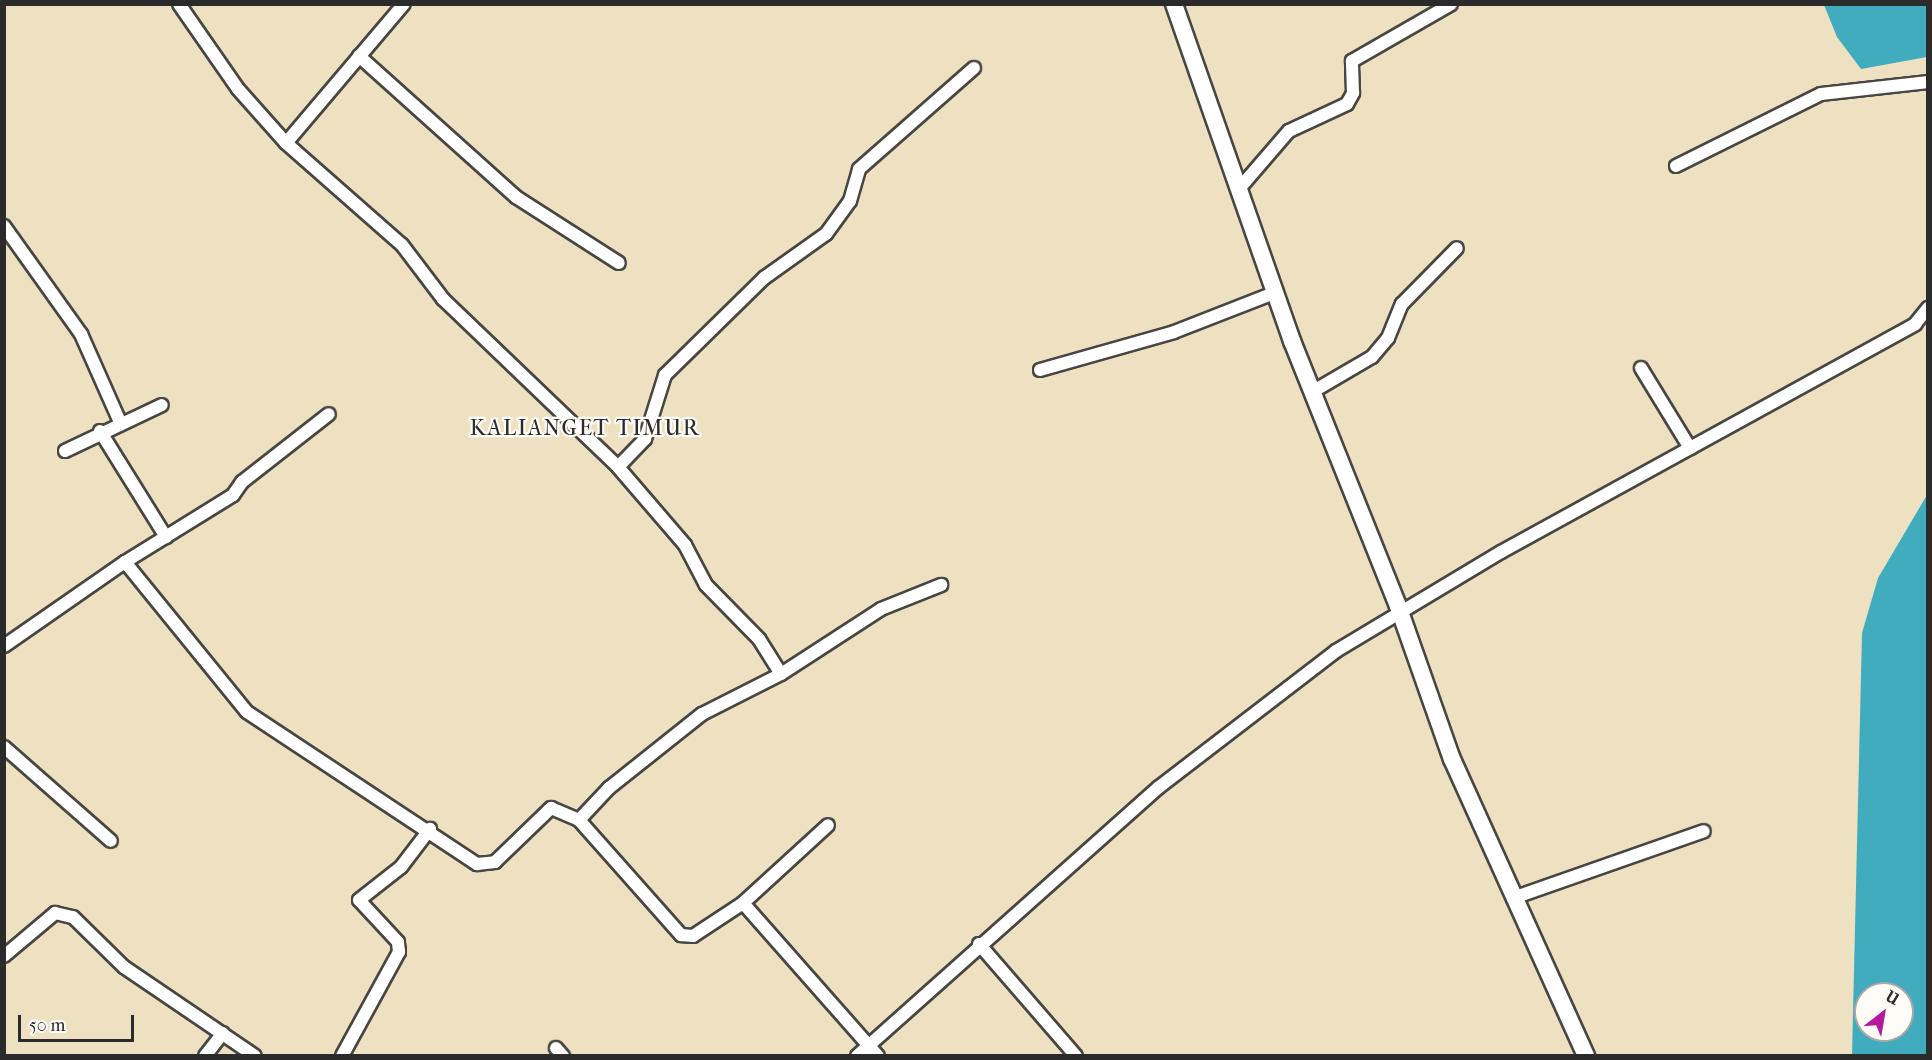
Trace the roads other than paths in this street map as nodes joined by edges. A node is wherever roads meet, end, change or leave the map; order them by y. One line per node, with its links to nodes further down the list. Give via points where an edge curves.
1 (179, 4): 8 (street, via 238,89)
2 (404, 4): 5 (street)
3 (1174, 4): 10 (main road)
4 (1451, 4): 10 (street, via 1352,61 1353,93 1347,104 1289,131)
5 (359, 56): 8 (street); 13 (street, via 516,197)
6 (974, 68): 25 (street, via 859,169 850,201 826,234 764,278 665,375 645,439)
7 (1928, 82): 9 (street, via 1821,94)
8 (286, 143): 25 (street, via 402,245 464,321)
9 (1676, 166)
10 (1238, 190): 14 (main road)
11 (4, 226): 21 (street, via 81,334)
12 (1457, 248): 18 (street, via 1402,304 1388,339 1372,357)
13 (619, 263)
14 (1274, 293): 17 (street, via 1174,332); 18 (main road)
15 (1928, 308): 23 (street, via 1915,324)
16 (1641, 368): 23 (street)
17 (1040, 370)
18 (1312, 392): 29 (main road)
19 (162, 405): 21 (street)
20 (329, 414): 26 (street, via 242,482 233,495)
21 (120, 422): 22 (street)
22 (100, 431): 24 (street); 26 (street)
23 (1690, 448): 29 (street, via 1501,552)
24 (65, 451)
25 (618, 467): 31 (street, via 685,545 706,585 759,639)
26 (166, 537): 27 (street)
27 (125, 562): 30 (street); 35 (street, via 230,698 297,750)
28 (941, 585): 31 (street, via 881,609)
29 (1401, 615): 38 (main road, via 1452,759); 40 (street, via 1336,651 1251,715)
30 (4, 646)
31 (781, 674): 33 (street, via 702,714 609,788)
32 (4, 747): 37 (street)
33 (579, 820): 35 (street, via 550,808 487,866); 39 (street, via 681,935 701,933)
34 (828, 825): 39 (street)
35 (430, 829): 46 (street, via 401,867 359,900 398,942 399,952)
36 (1704, 831): 38 (street)
37 (111, 841)
38 (1513, 898): 50 (main road)
39 (743, 903): 43 (street)
40 (979, 944): 43 (street); 49 (street)
41 (4, 956): 42 (street, via 55,913 65,914 80,921 124,967)
42 (223, 1033): 44 (street); 45 (street)
43 (870, 1044): 47 (street); 48 (street)
44 (205, 1056)
45 (255, 1056)
46 (342, 1056)
47 (857, 1056)
48 (878, 1056)
49 (1076, 1056)
50 (1586, 1056)

